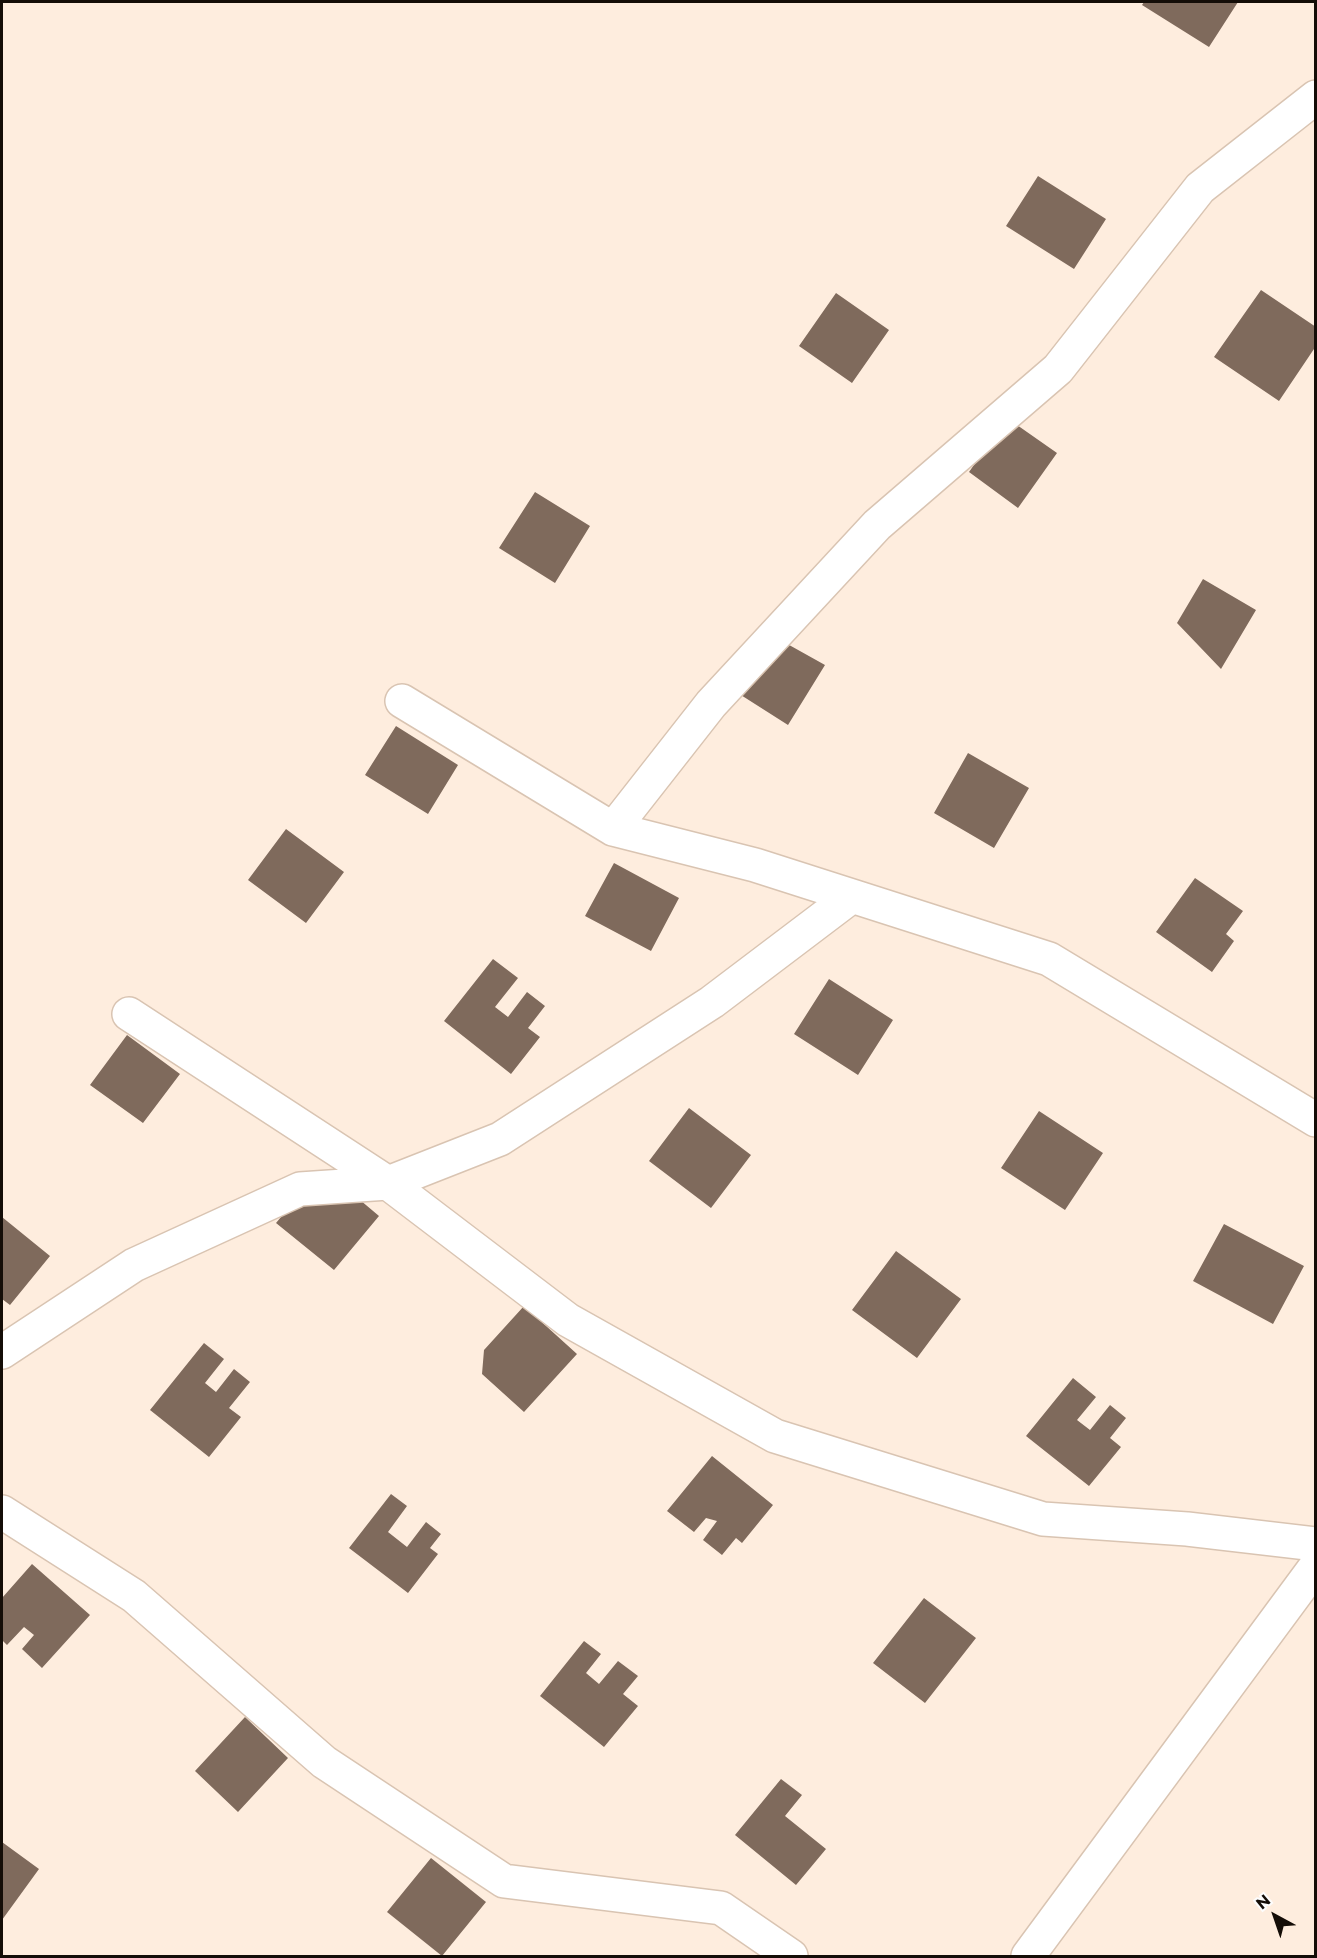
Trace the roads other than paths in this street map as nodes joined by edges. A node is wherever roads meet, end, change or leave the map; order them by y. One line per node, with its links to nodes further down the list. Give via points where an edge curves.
1 (1316, 97): 3 (street, via 1200,188 1058,369 877,525 711,704)
2 (402, 701): 3 (street)
3 (613, 829): 4 (street, via 755,865)
4 (852, 896): 6 (street, via 1049,959); 7 (street, via 712,1002 500,1139)
5 (129, 1014): 7 (street)
6 (1316, 1119)
7 (388, 1183): 8 (street, via 300,1189 134,1265); 10 (street, via 568,1320 775,1436 1043,1519 1187,1529)
8 (2, 1352)
9 (2, 1512): 12 (street, via 134,1596 324,1761 504,1881 721,1908)
10 (1316, 1544)
11 (1316, 1566): 13 (street)
12 (792, 1956)
13 (1028, 1956)

